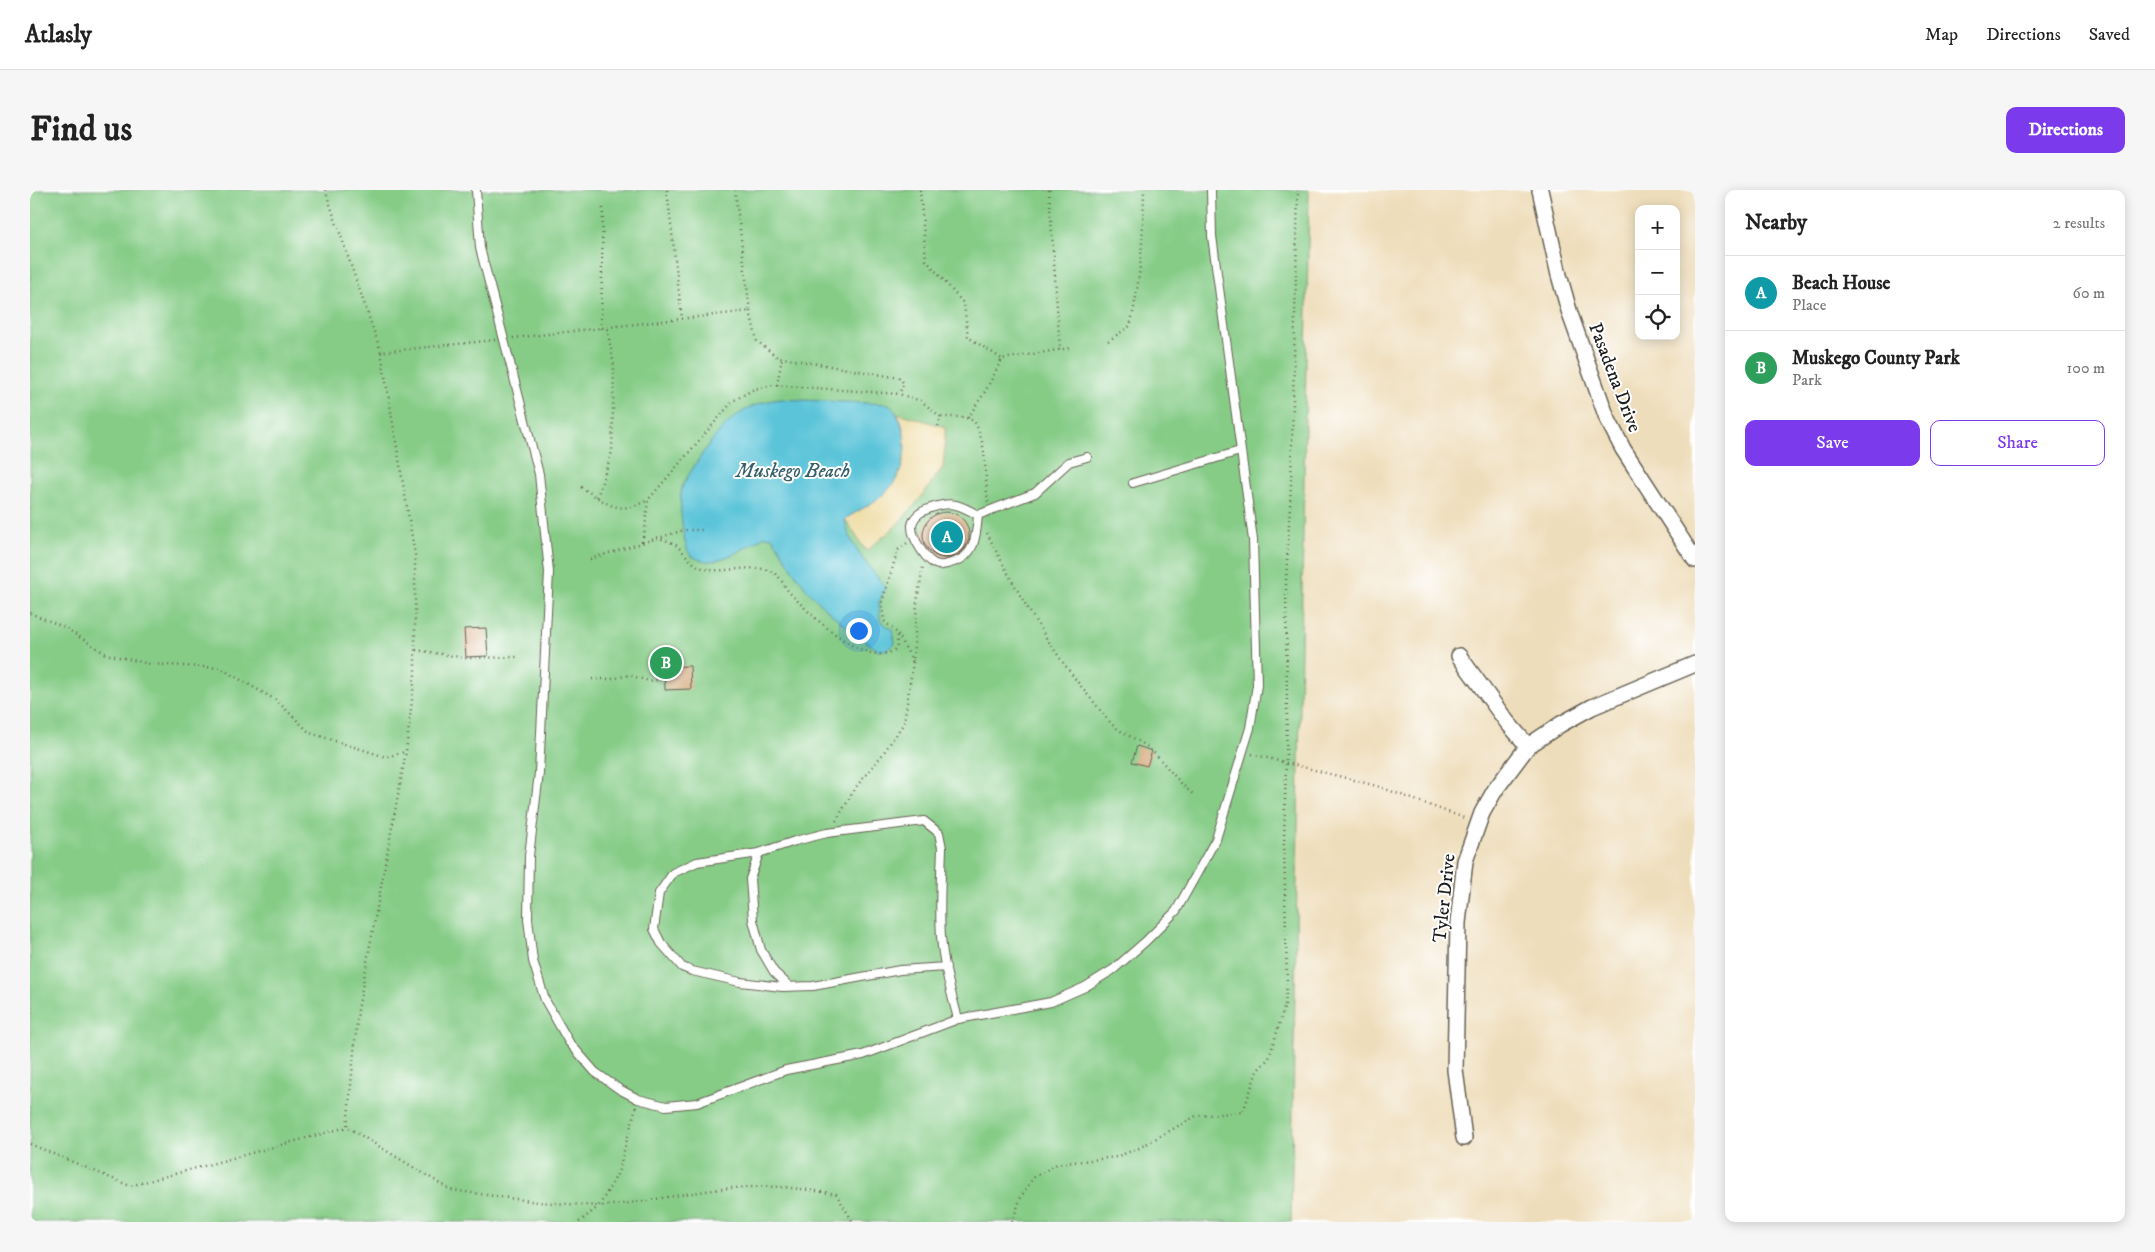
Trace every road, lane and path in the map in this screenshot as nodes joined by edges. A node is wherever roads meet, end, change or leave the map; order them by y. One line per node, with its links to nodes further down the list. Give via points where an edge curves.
1 (325, 190): 20 (path)
2 (476, 190): 16 (lane, via 480,248)
3 (667, 190): 13 (path)
4 (734, 190): 12 (path)
5 (920, 190): 22 (path, via 926,260 964,304 968,337)
6 (1049, 190): 19 (path)
7 (1144, 190): 17 (path, via 1143,244 1130,326)
8 (1211, 190): 28 (lane, via 1212,236)
9 (1298, 190): 55 (path, via 1286,581)
10 (1540, 190): 42 (street, Pasadena Drive, via 1568,306 1607,418 1623,449)
11 (604, 206): 15 (path)
12 (750, 311): 13 (path); 21 (path, via 757,341 776,357)
13 (682, 319): 14 (path)
14 (607, 328): 15 (path); 32 (path, via 614,365 612,452)
15 (601, 329): 16 (path)
16 (504, 339): 20 (path); 63 (lane, via 539,474 549,572 539,773 529,856 528,919 533,960 545,1000 569,1042 595,1072)
17 (1108, 341)
18 (1070, 348): 19 (path)
19 (1060, 350): 22 (path)
20 (381, 352): 45 (path, via 415,555)
21 (782, 358): 23 (path); 24 (path, via 900,378 904,384)
22 (1002, 359): 26 (path)
23 (778, 385): 24 (path); 33 (path, via 754,389 733,402)
24 (899, 394): 25 (path, via 921,401)
25 (941, 417): 26 (path); 27 (path)
26 (968, 418): 34 (path, via 974,420 982,440)
27 (938, 426)
28 (1240, 451): 30 (lane); 54 (lane, via 1253,540 1257,685)
29 (1088, 457): 34 (lane, via 1069,462 1035,493)
30 (1133, 483)
31 (581, 487): 32 (path)
32 (597, 496): 33 (path, via 616,508 633,508)
33 (648, 500): 39 (path)
34 (990, 510): 35 (lane)
35 (978, 515): 38 (lane, via 950,502 922,511 912,525); 40 (lane, via 972,550 962,560 938,565); 56 (path, via 1016,589 1081,686 1114,726 1152,751 1178,782)
36 (705, 530): 37 (path, via 684,530)
37 (657, 537): 39 (path); 44 (path, via 677,545 688,560 705,569 744,568 774,572 815,619 861,651 881,655 893,651 897,648)
38 (915, 538): 40 (lane); 44 (path, via 898,550 882,602 884,621)
39 (642, 542): 41 (path)
40 (925, 555): 48 (path, via 917,602)
41 (590, 559)
42 (1695, 560)
43 (30, 613): 53 (path, via 64,626 106,654 150,664 220,668 276,700 310,733 386,757)
44 (897, 633): 48 (path)
45 (416, 650): 47 (path, via 466,658); 53 (path)
46 (1459, 656): 52 (street, via 1506,722)
47 (516, 657)
48 (913, 663): 58 (path, via 904,723 856,787)
49 (1695, 664): 52 (street, Tyler Drive, via 1592,707)
50 (665, 679): 51 (path, via 649,681 629,675)
51 (592, 680)
52 (1528, 746): 57 (street, Tyler Drive, via 1495,790)
53 (406, 752): 64 (path, via 358,1010)
54 (1243, 752): 55 (path); 62 (lane, via 1216,839 1176,911 1146,941 1114,969 1051,1002)
55 (1286, 762): 57 (path, via 1377,786); 70 (path, via 1285,1005 1270,1058 1256,1071 1243,1112 1196,1116 1116,1157 1056,1164 1033,1178 1021,1197)
56 (1194, 795)
57 (1478, 823): 65 (street, Tyler Drive, via 1465,861 1458,923 1455,1070)
58 (828, 833): 59 (lane); 60 (lane, via 924,820 939,834 942,848 941,937)
59 (759, 853): 61 (lane, via 750,879 753,920 761,950 774,972); 61 (lane, via 698,862 674,873 659,892 654,929 661,943 682,967 740,982)
60 (946, 967): 61 (lane, via 900,970 813,986); 62 (lane)
61 (789, 986)
62 (958, 1019): 63 (lane, via 863,1055 786,1070 697,1103 666,1106)
63 (638, 1099): 67 (path, via 618,1172)
64 (346, 1127): 66 (path, via 130,1186); 67 (path, via 451,1190 538,1202)
65 (1464, 1138)
66 (30, 1144)
67 (599, 1206): 68 (path); 69 (path, via 775,1186 836,1194)
68 (579, 1222)
69 (853, 1222)
70 (1012, 1222)

